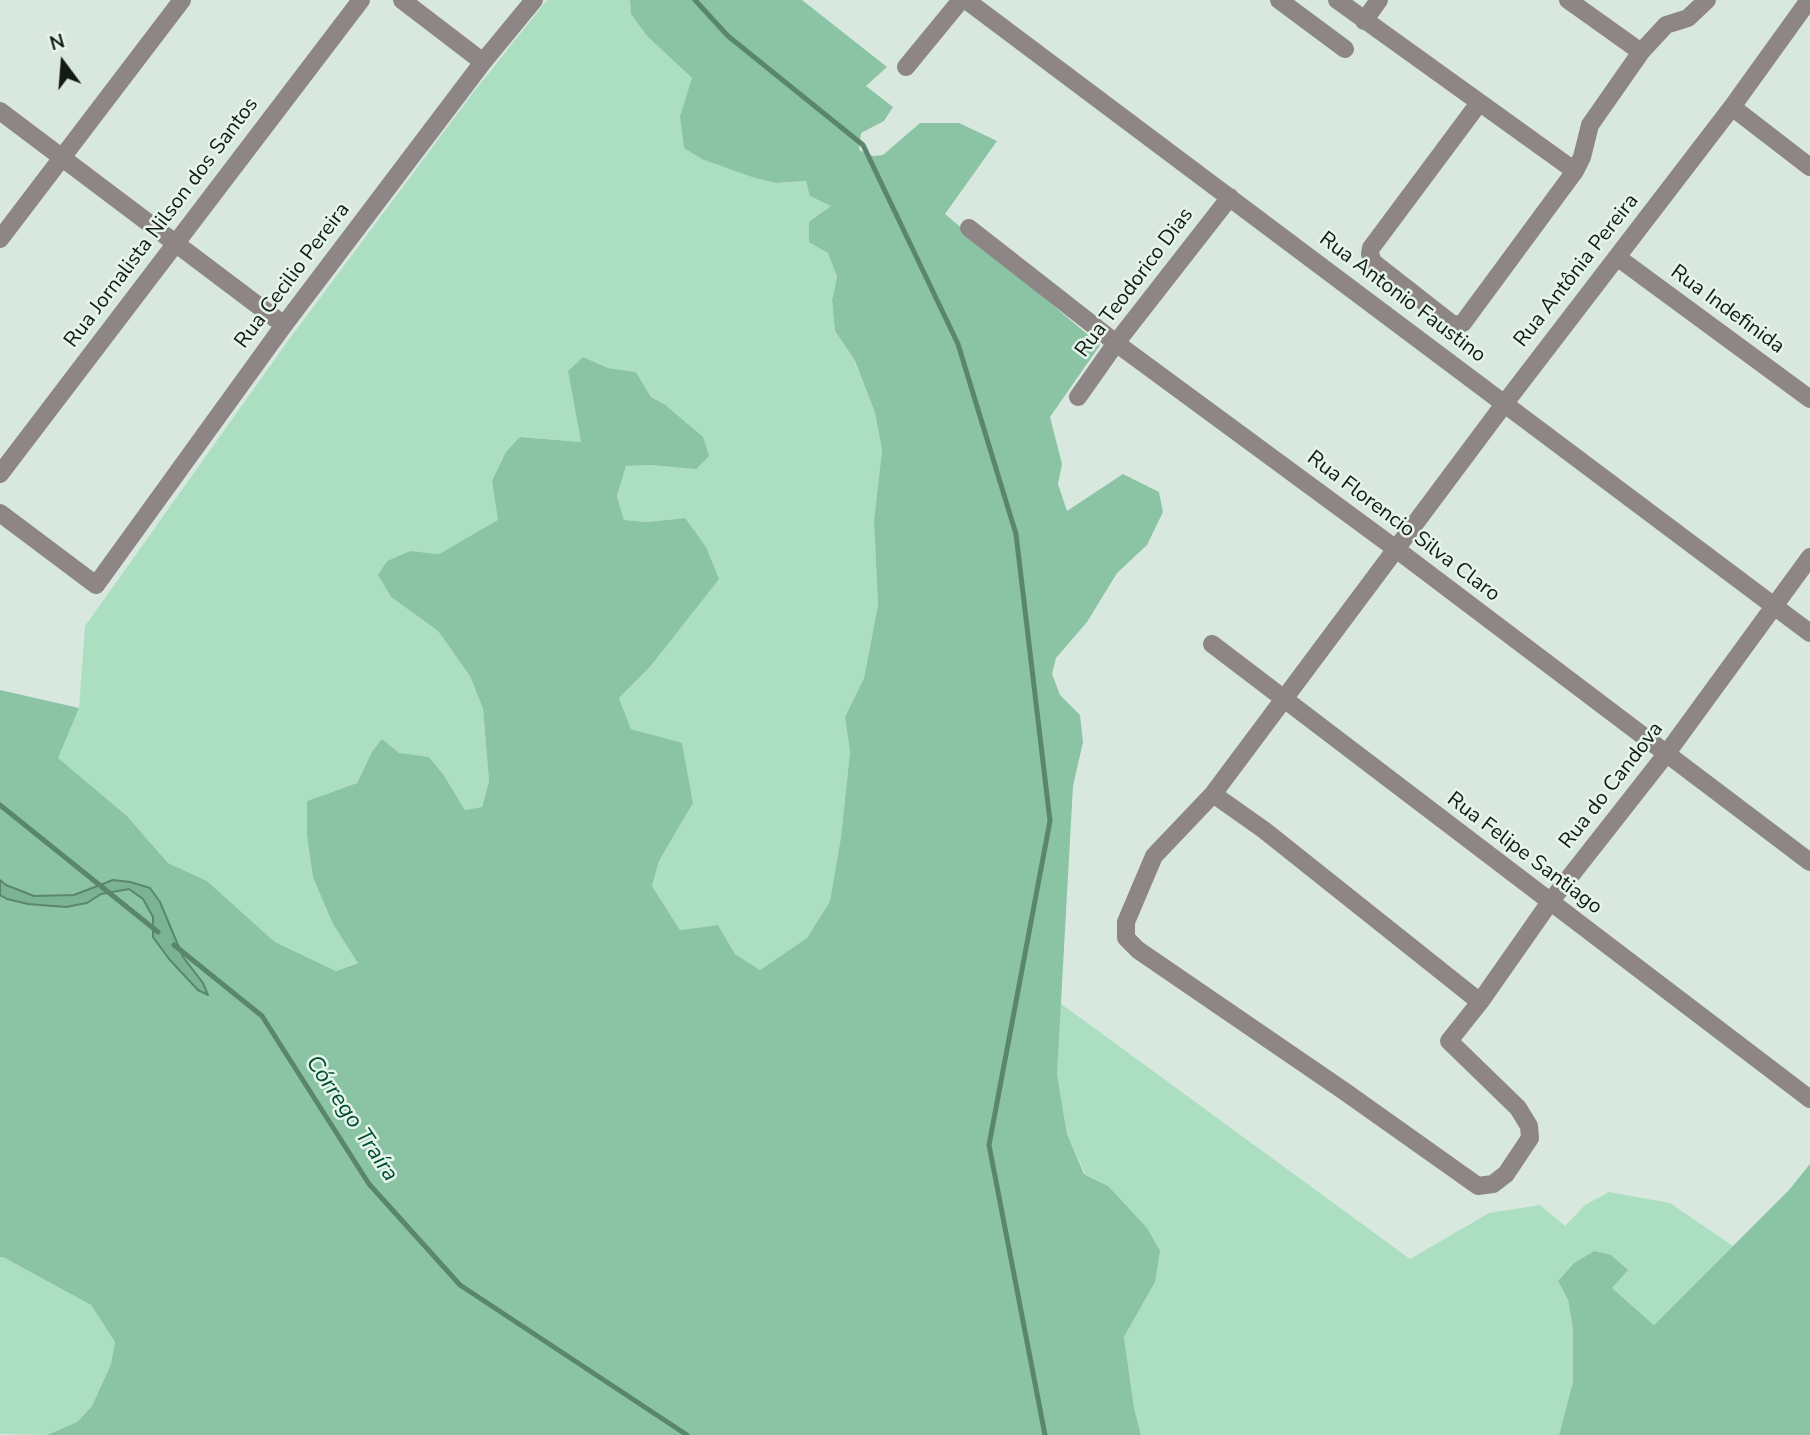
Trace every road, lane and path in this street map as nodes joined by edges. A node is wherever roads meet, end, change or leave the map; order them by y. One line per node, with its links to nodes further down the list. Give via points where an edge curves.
1 (182, 0): 20 (street)
2 (361, 0): 26 (street, Rua Jornalista Nilson dos Santos)
3 (402, 0): 15 (street)
4 (534, 0): 15 (street, Rua Cecilio Pereira)
5 (964, 0): 16 (street); 23 (street, Rua Antonio Faustino)
6 (1279, 0): 13 (street)
7 (1337, 0): 12 (street)
8 (1379, 0): 12 (street)
9 (1568, 0): 14 (street)
10 (1707, 0): 14 (street, via 1688,18 1666,25)
11 (1809, 0): 18 (street, Rua Antônia Pereira)
12 (1364, 21): 17 (street)
13 (1345, 50)
14 (1641, 52): 22 (street, via 1590,125)
15 (484, 62): 28 (street, Rua Cecilio Pereira)
16 (906, 67)
17 (1479, 103): 22 (street); 22 (street, via 1370,254 1451,323 1464,323)
18 (1731, 107): 21 (street); 27 (street, Rua Antônia Pereira)
19 (0, 111): 20 (street)
20 (62, 158): 25 (street); 26 (street)
21 (1810, 167)
22 (1574, 171)
23 (1230, 197): 29 (street, Rua Teodorico Dias); 32 (street, Rua Antonio Faustino)
24 (969, 228): 29 (street, Rua Florencio Silva Claro)
25 (0, 239)
26 (176, 243): 28 (street); 33 (street, Rua Jornalista Nilson dos Santos)
27 (1617, 257): 31 (street, Rua Indefinida); 32 (street, Rua Antônia Pereira)
28 (284, 324): 34 (street, Rua Cecilio Pereira, via 96,584)
29 (1116, 343): 30 (street, Rua Teodorico Dias); 35 (street, Rua Florencio Silva Claro)
30 (1078, 397)
31 (1810, 399)
32 (1505, 402): 35 (street, Rua Antônia Pereira); 37 (street, Rua Antonio Faustino)
33 (0, 474)
34 (0, 513)
35 (1396, 548): 40 (street, Rua Antônia Pereira); 41 (street, Rua Florencio Silva Claro)
36 (1810, 557): 37 (street, Rua do Candova)
37 (1774, 606): 38 (street, Rua Antonio Faustino); 41 (street, Rua do Candova)
38 (1810, 634)
39 (1212, 644): 40 (street, Rua Felipe Santiago)
40 (1283, 700): 42 (street, Rua Antônia Pereira); 44 (street, Rua Felipe Santiago)
41 (1667, 753): 43 (street, Rua Florencio Silva Claro); 44 (street, Rua do Candova)
42 (1213, 794): 45 (street); 46 (street, Rua Antônia Pereira, via 1154,856 1126,922 1125,938 1478,1186 1493,1184 1506,1174 1530,1138 1529,1126 1518,1108)
43 (1810, 862)
44 (1550, 902): 45 (street, Rua do Candova); 47 (street, Rua Felipe Santiago)
45 (1480, 1002): 46 (street, Rua do Candova)
46 (1449, 1041)
47 (1810, 1098)

